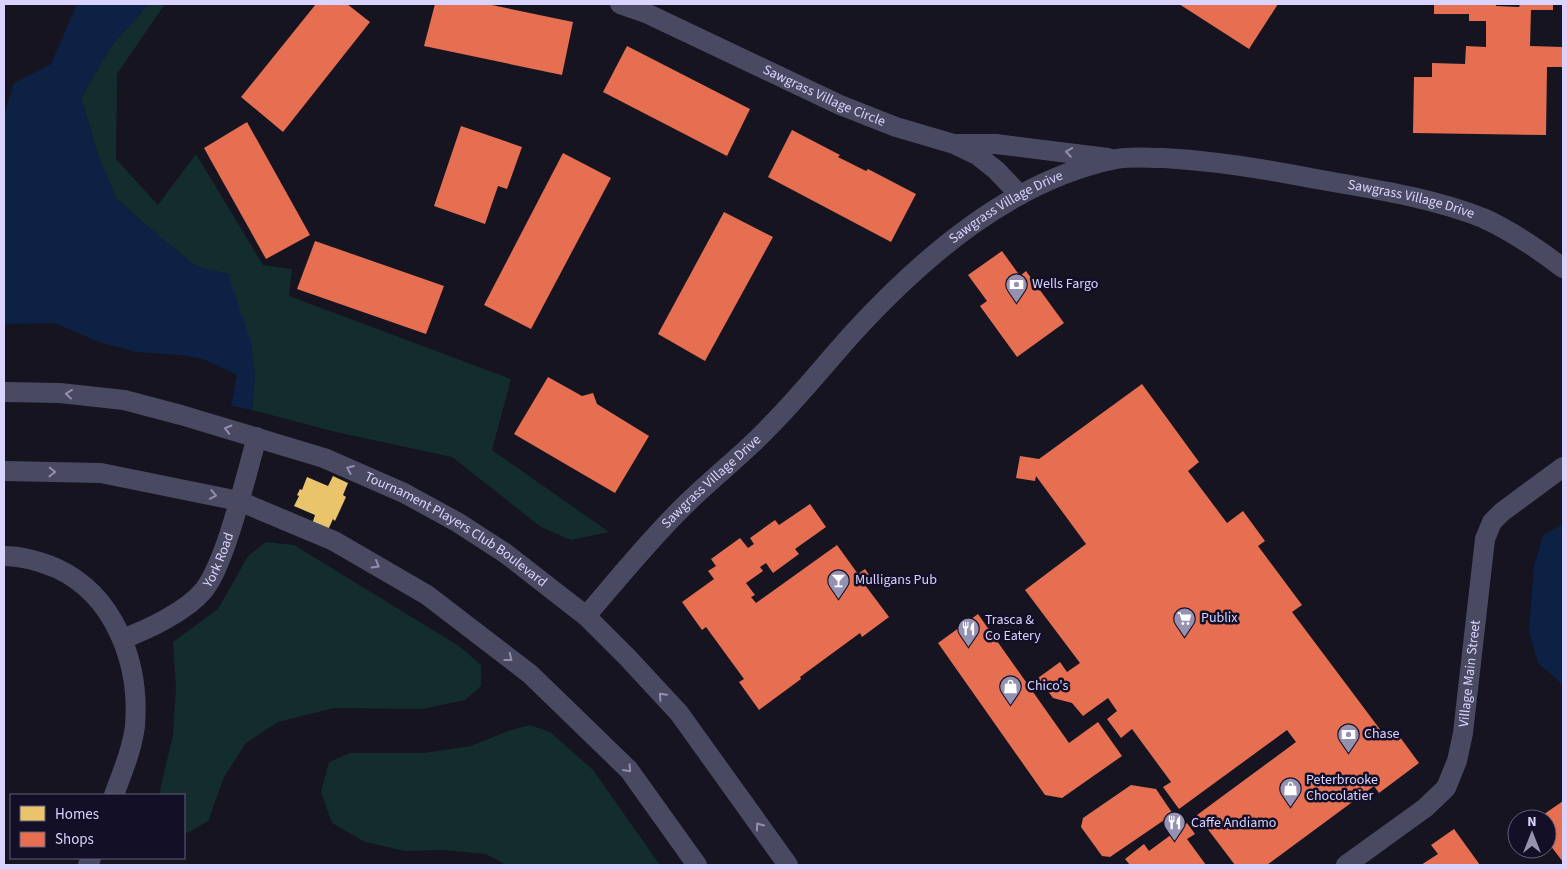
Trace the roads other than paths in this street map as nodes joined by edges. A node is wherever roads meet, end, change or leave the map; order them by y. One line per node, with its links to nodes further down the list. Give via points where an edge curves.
1 (620, 4): 2 (street, Sawgrass Village Circle, via 646,13 840,106)
2 (954, 144): 3 (street, one-way to 2, via 996,144); 4 (street, Sawgrass Village Circle, via 996,170)
3 (1117, 159): 4 (street, Sawgrass Village Drive, via 1070,172); 5 (street, Sawgrass Village Drive, via 1195,160 1255,168 1432,202 1484,219 1530,243)
4 (1020, 195): 12 (street, Sawgrass Village Drive, via 969,228 914,271 855,331 772,425 686,503)
5 (1563, 268)
6 (4, 392): 7 (street, Tournament Players Club Boulevard, one-way to 6, via 124,400 60,393)
7 (257, 437): 10 (street, York Road); 12 (street, Tournament Players Club Boulevard, one-way to 7, via 505,553 404,493 324,458)
8 (1563, 467): 17 (street, Village Main Street, via 1502,512 1492,522 1485,539 1463,733 1446,788 1425,808)
9 (4, 471): 10 (street, one-way to 10, via 101,473)
10 (239, 500): 13 (street, York Road, via 231,531 215,572 204,590 190,603 145,631); 15 (street, one-way to 15, via 334,541 427,595 530,674 630,770)
11 (4, 556): 13 (street, via 44,563 66,573 104,606)
12 (586, 616): 16 (street, Tournament Players Club Boulevard, one-way to 12, via 679,713)
13 (122, 639): 14 (street, via 130,661 135,694 135,726 128,758)
14 (114, 794)
15 (697, 865)
16 (788, 865)
17 (1346, 865)

